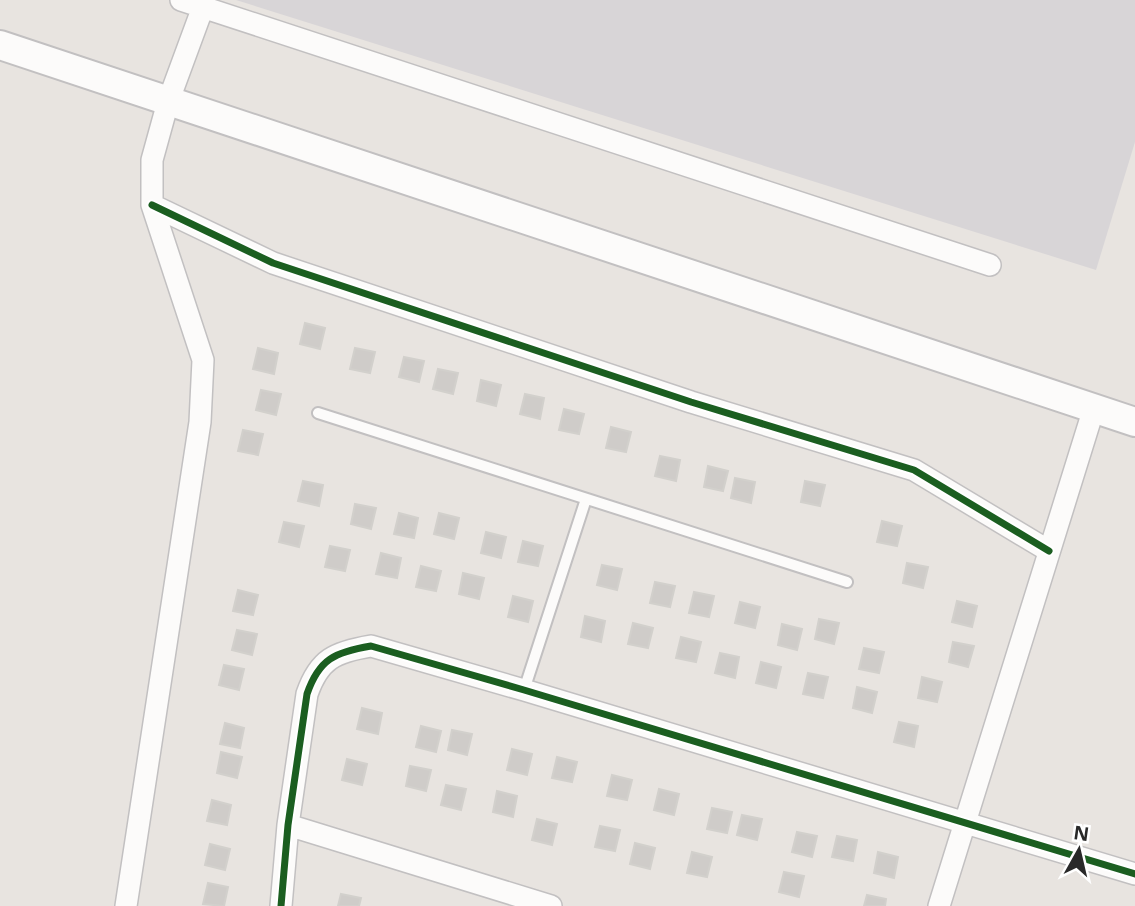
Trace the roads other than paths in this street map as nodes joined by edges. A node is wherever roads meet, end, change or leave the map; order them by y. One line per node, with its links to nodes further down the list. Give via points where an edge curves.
1 (181, 0): 2 (street)
2 (203, 7): 4 (street); 6 (street)
3 (0, 45): 4 (main road)
4 (168, 102): 5 (street, via 152,160); 7 (main road)
5 (152, 205): 11 (street, via 273,263 678,398 914,470); 17 (street, via 203,360 200,422)
6 (990, 265)
7 (1094, 408): 9 (main road); 11 (street)
8 (318, 413): 10 (lane)
9 (1135, 422)
10 (586, 499): 12 (lane); 13 (lane)
11 (1049, 551): 14 (street)
12 (847, 582)
13 (524, 690): 14 (street); 15 (street, via 371,646 328,659 314,675 307,694)
14 (964, 824): 16 (street); 20 (street)
15 (288, 825): 18 (street); 19 (street)
16 (1135, 874)
17 (126, 906)
18 (281, 906)
19 (551, 906)
20 (939, 906)

